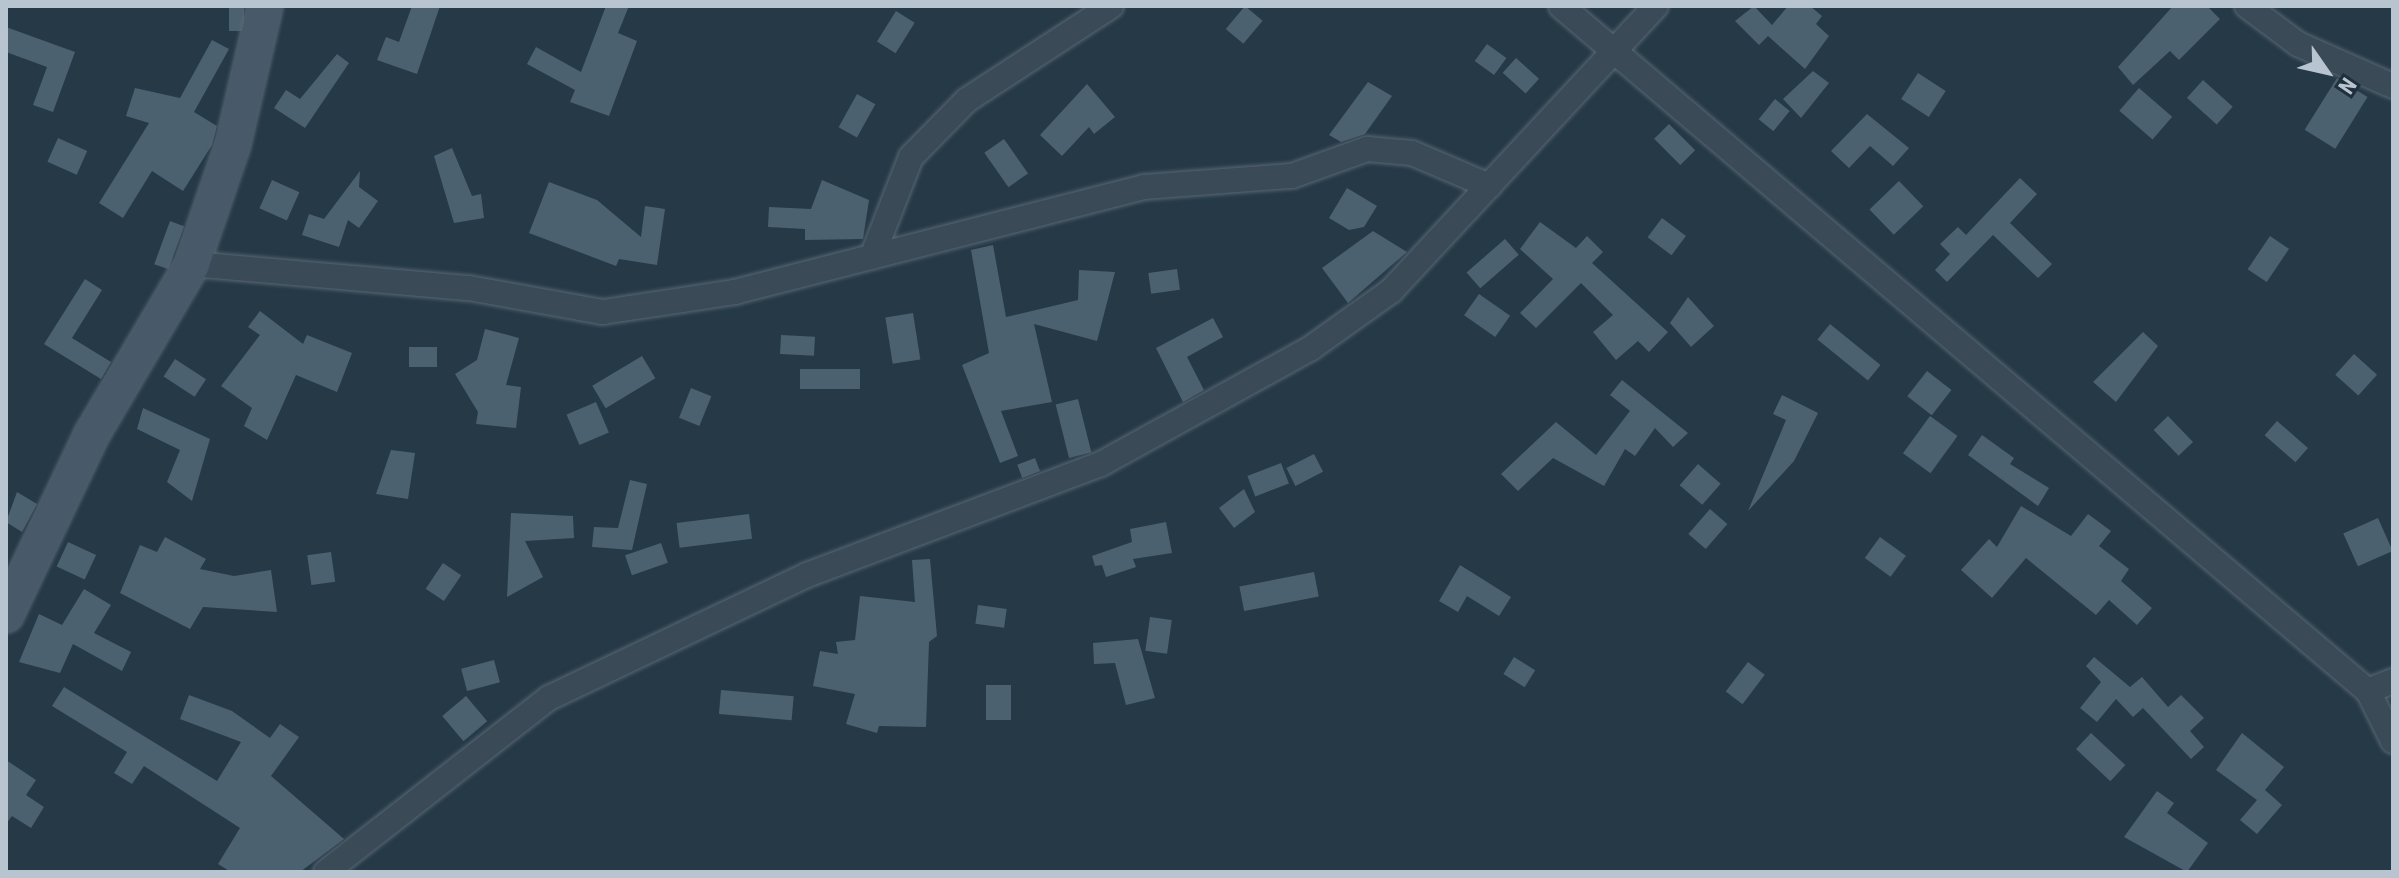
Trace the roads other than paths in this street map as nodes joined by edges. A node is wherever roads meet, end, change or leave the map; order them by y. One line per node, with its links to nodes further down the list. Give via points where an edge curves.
1 (265, 6): 10 (street, via 233,144)
2 (1111, 6): 9 (street, via 967,100 911,157)
3 (1561, 6): 6 (street)
4 (1656, 6): 6 (street)
5 (2247, 6): 7 (street, via 2298,44)
6 (1613, 52): 8 (street); 13 (street)
7 (2393, 86)
8 (1489, 186): 9 (street, via 1412,153 1367,149 1292,176 1144,187); 15 (street, via 1391,291 1311,348 1101,464 807,575 549,698)
9 (872, 257): 10 (street, via 735,292 603,312 469,288)
10 (192, 264): 11 (street, via 92,434)
11 (6, 615)
12 (2393, 681): 13 (street)
13 (2368, 691): 14 (street)
14 (2393, 741)
15 (326, 872)

